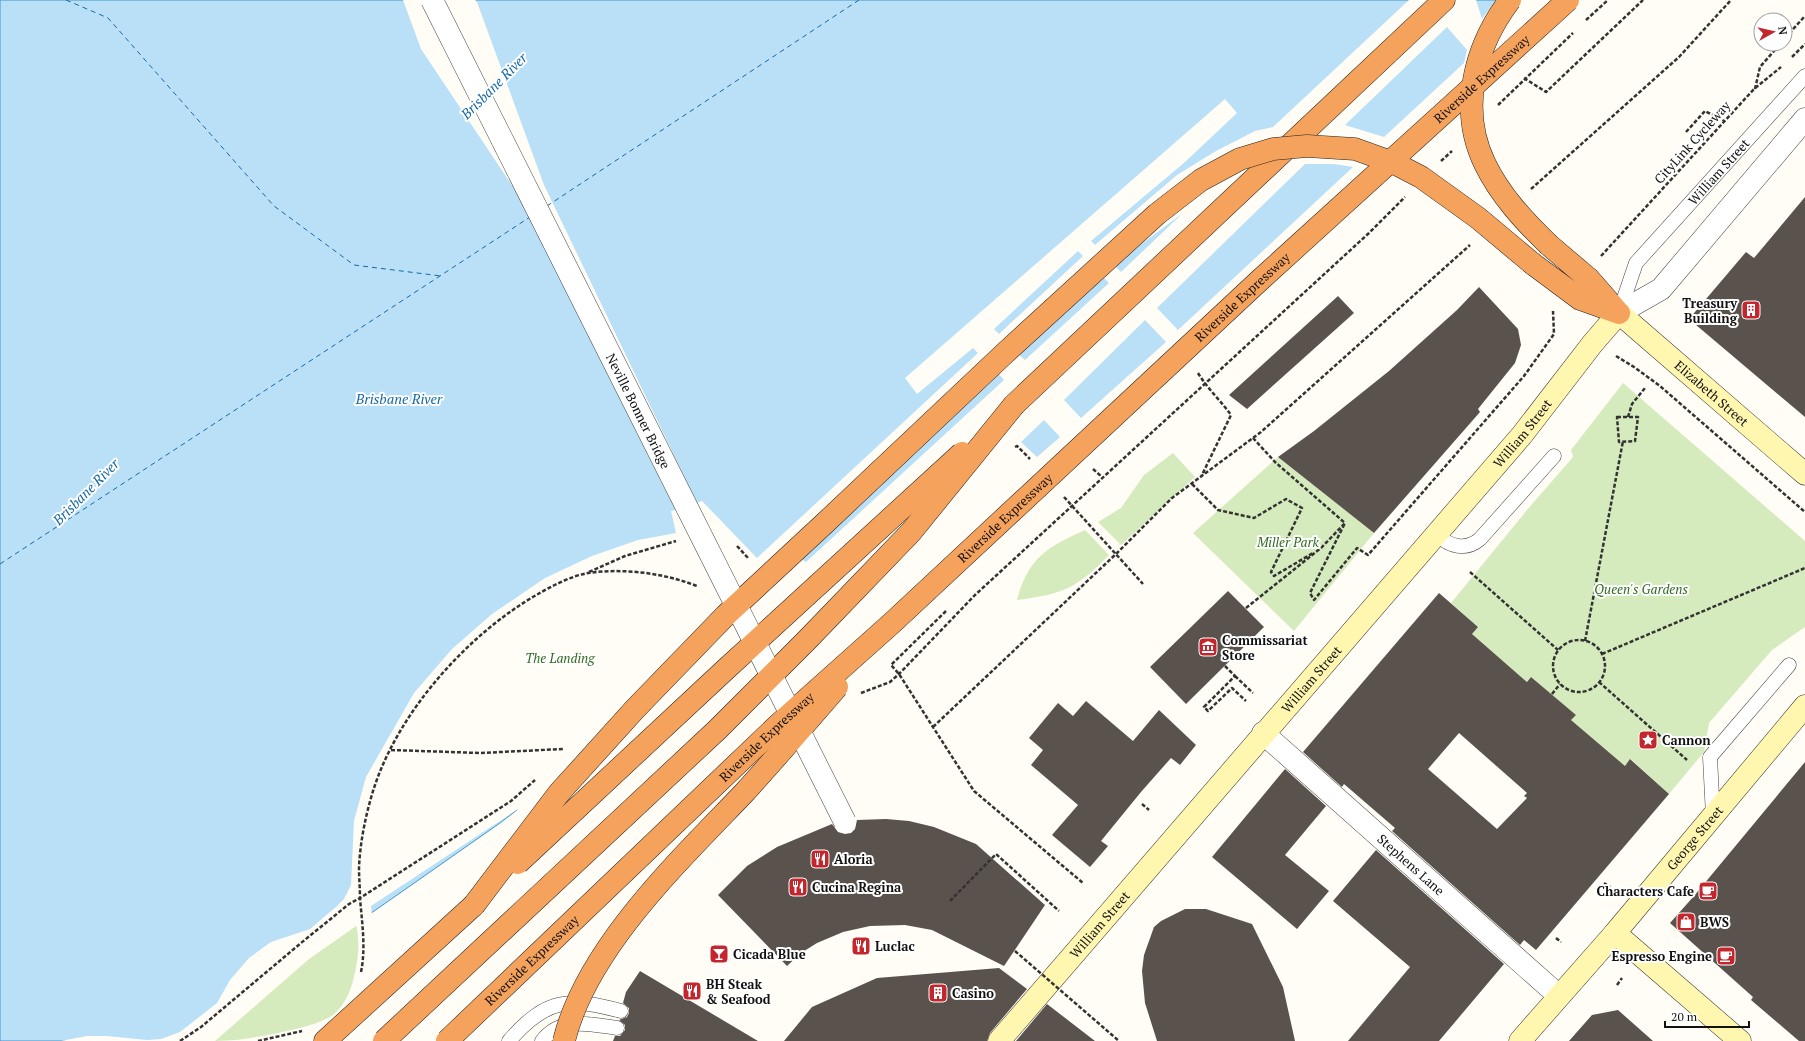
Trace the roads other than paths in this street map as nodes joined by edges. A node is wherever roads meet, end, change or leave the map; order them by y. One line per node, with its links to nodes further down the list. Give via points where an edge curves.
1 (432, 0): 17 (street, Neville Bonner Bridge, bridge)
2 (1444, 0): 8 (highway, bridge)
3 (1510, 0): 7 (highway, bridge, via 1486,42 1476,68 1472,102 1473,125 1480,152 1495,182 1524,220 1589,279)
4 (1568, 0): 12 (highway, Riverside Expressway, bridge, via 1260,280)
5 (1805, 76): 7 (lane, William Street, via 1636,263)
6 (1805, 120): 7 (street, William Street, via 1661,289)
7 (1619, 313): 10 (street, Elizabeth Street); 11 (street, William Street, via 1530,426); 18 (highway, bridge, via 1580,299 1457,202 1421,177 1394,163 1365,152 1341,147 1307,146 1282,148 1240,159 1201,180 1157,214 726,615 635,708 559,793)
8 (1014, 405): 18 (highway, bridge); 24 (highway, bridge, via 911,532 807,640 718,729)
9 (1554, 456): 11 (lane, via 1474,544 1450,544)
10 (1805, 474)
11 (1437, 534): 15 (street, William Street)
12 (892, 623): 25 (highway, Riverside Expressway, bridge, via 780,723); 28 (highway, bridge, via 777,758 686,854 630,919 588,981)
13 (1789, 665): 16 (lane, via 1710,757)
14 (1805, 706): 16 (street, George Street)
15 (1263, 733): 20 (street, Stephens Lane); 29 (street, William Street)
16 (1713, 816): 19 (street, George Street)
17 (845, 822)
18 (474, 905): 23 (highway)
19 (1615, 933): 20 (street, George Street); 31 (street)
20 (1560, 996): 30 (street, George Street)
21 (621, 1011): 26 (lane, via 584,1003 556,1005 536,1014)
22 (617, 1028): 27 (lane, via 571,1024 555,1028)
23 (325, 1041)
24 (384, 1041)
25 (447, 1041)
26 (509, 1041)
27 (542, 1041)
28 (564, 1041)
29 (999, 1041)
30 (1520, 1041)
31 (1740, 1041)

